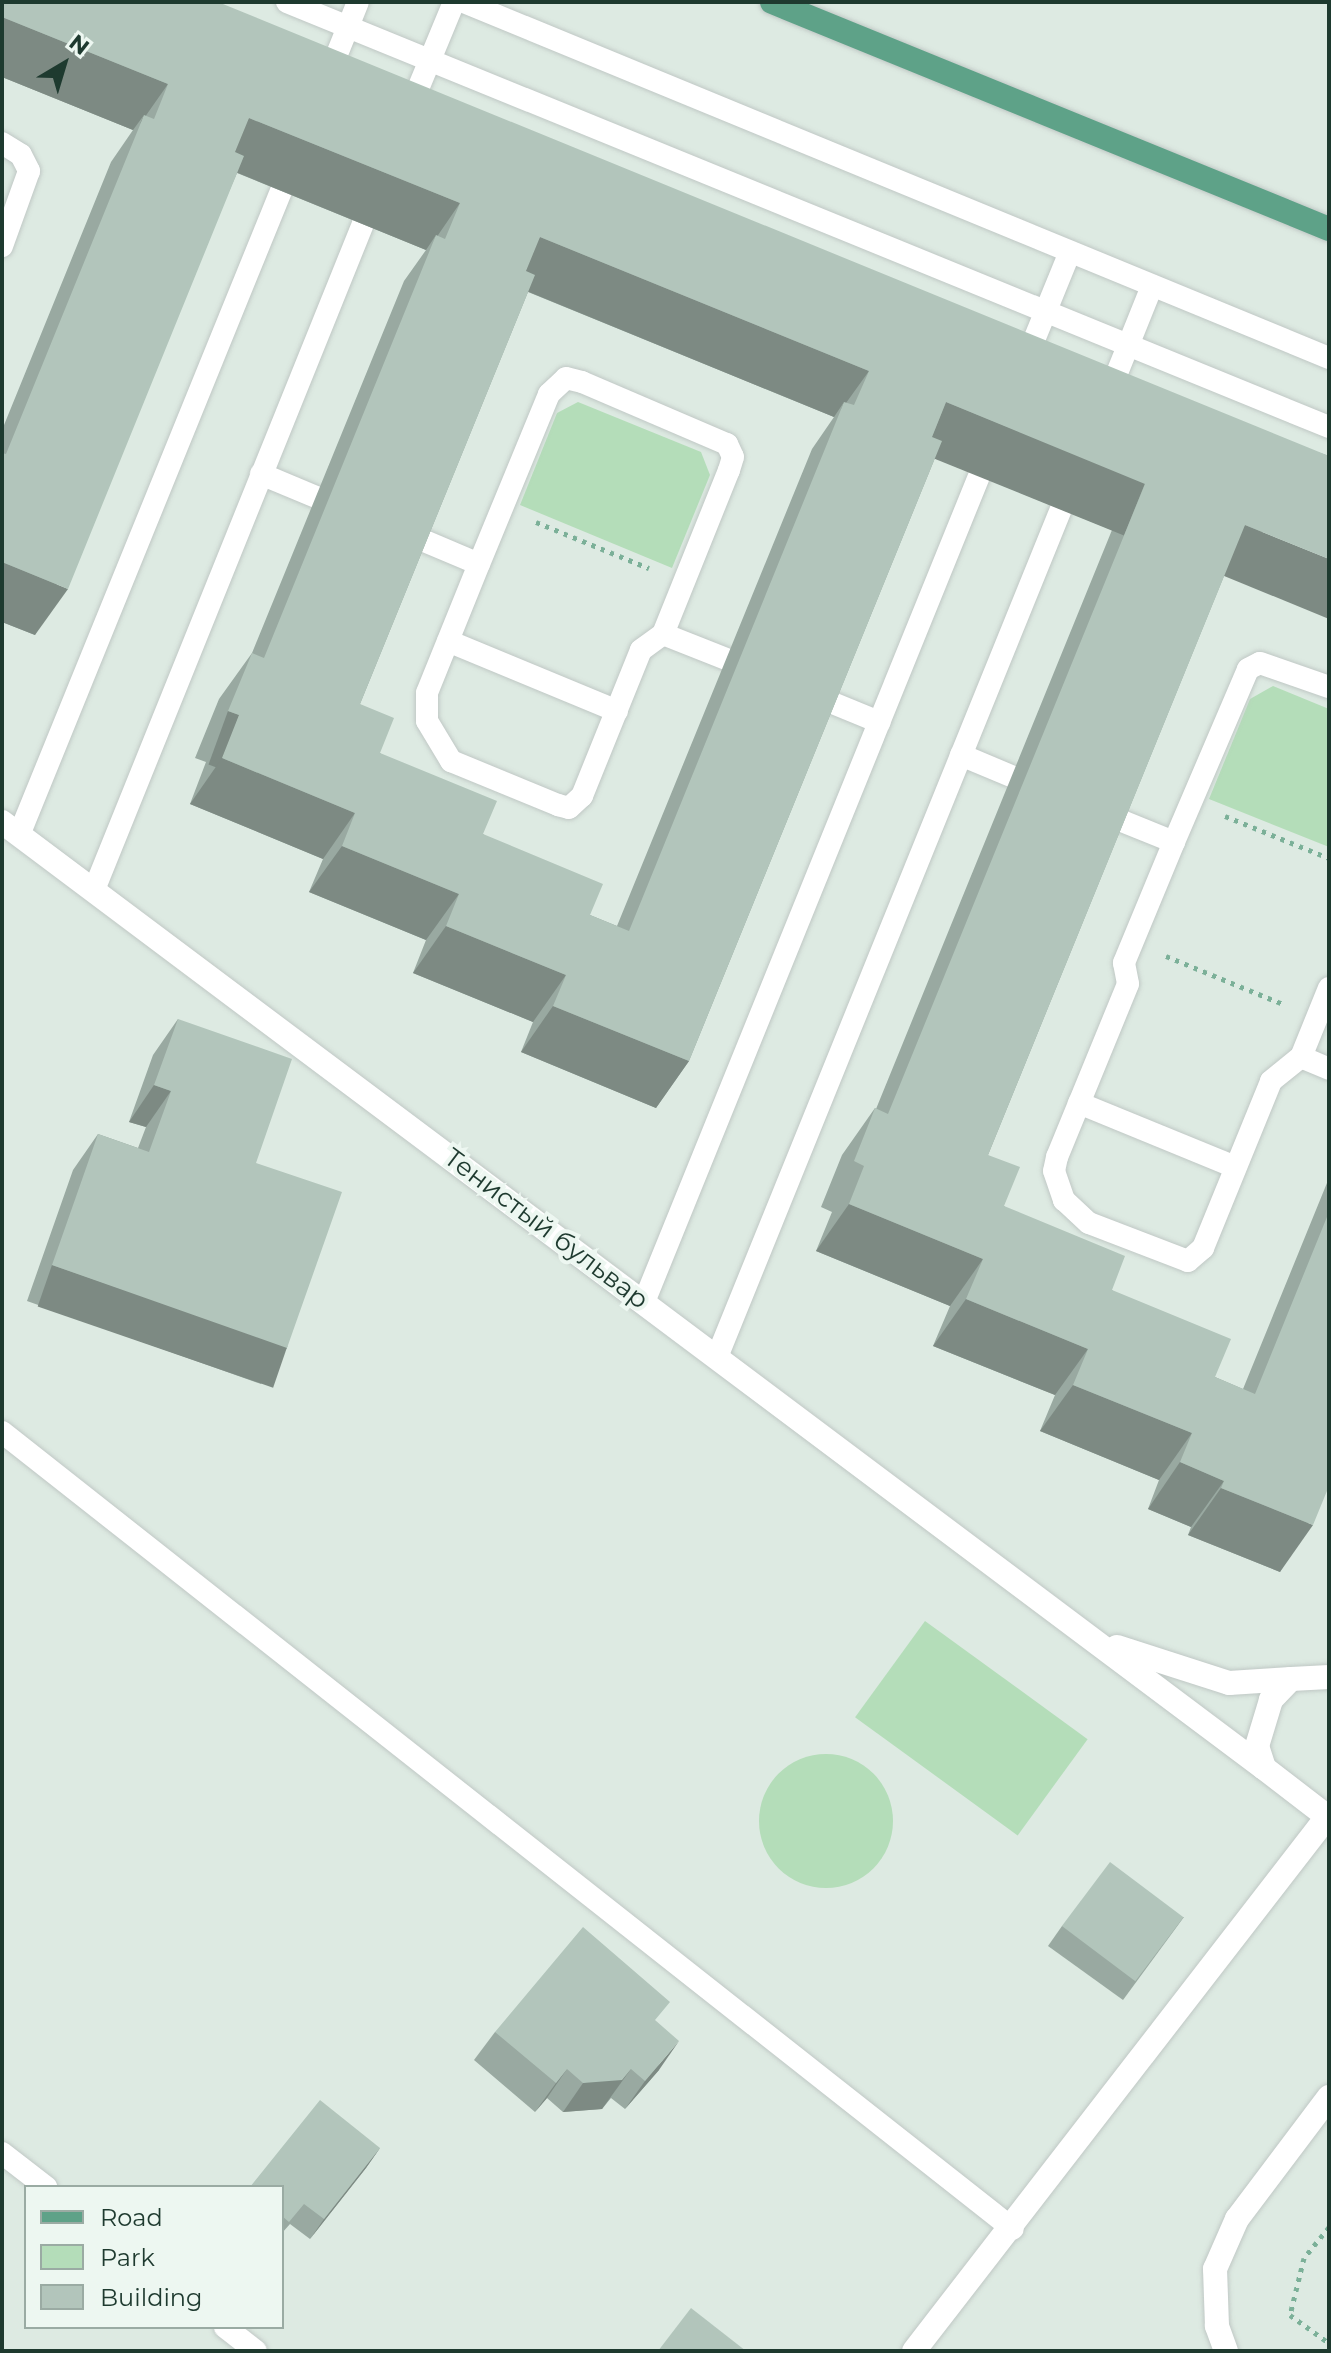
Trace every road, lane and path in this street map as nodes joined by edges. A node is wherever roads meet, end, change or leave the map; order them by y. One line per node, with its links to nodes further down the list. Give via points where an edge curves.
1 (287, 2): 6 (lane)
2 (358, 2): 6 (lane)
3 (454, 2): 7 (lane)
4 (464, 2): 15 (lane)
5 (772, 2): 13 (main road)
6 (348, 27): 7 (lane); 8 (lane)
7 (430, 60): 9 (lane); 17 (lane)
8 (317, 103)
9 (399, 136)
10 (2, 143): 14 (lane, via 21,155 29,171)
11 (281, 191): 42 (lane)
12 (363, 224): 23 (lane)
13 (1329, 229)
14 (2, 246)
15 (1070, 252): 16 (lane); 17 (lane)
16 (1152, 286): 18 (lane); 19 (lane)
17 (1046, 311): 18 (lane); 20 (lane)
18 (1128, 345): 21 (lane); 22 (lane)
19 (1329, 358)
20 (1015, 388)
21 (1097, 421)
22 (1329, 427)
23 (261, 474): 25 (lane); 45 (lane)
24 (979, 476): 37 (lane)
25 (316, 497)
26 (502, 508): 29 (lane); 30 (path); 30 (lane, via 549,394 566,378 715,436 733,457)
27 (1061, 509): 38 (lane)
28 (415, 537): 29 (lane)
29 (479, 564): 32 (lane)
30 (684, 582): 31 (lane)
31 (663, 634): 33 (lane); 36 (lane, via 641,650)
32 (448, 641): 36 (lane); 36 (lane, via 424,707 443,754 461,766 569,808 582,796)
33 (726, 659)
34 (1329, 687): 40 (lane, via 1260,663 1248,669)
35 (823, 699): 37 (lane)
36 (617, 711)
37 (879, 722): 53 (lane)
38 (961, 755): 39 (lane); 54 (lane)
39 (1011, 776)
40 (1190, 802): 43 (lane); 44 (path)
41 (1112, 817): 43 (lane)
42 (10, 829): 45 (street, Тенистый бульвар)
43 (1174, 842): 46 (lane)
44 (1329, 858)
45 (94, 890): 53 (street, Тенистый бульвар)
46 (1133, 943): 48 (path); 51 (lane, via 1124,963 1128,984)
47 (1329, 988): 48 (lane)
48 (1317, 1018): 49 (lane)
49 (1301, 1057): 50 (lane); 52 (lane, via 1271,1081)
50 (1329, 1069)
51 (1079, 1103): 52 (lane); 52 (lane, via 1054,1171 1064,1200 1089,1223 1188,1261 1203,1248)
52 (1235, 1167)
53 (644, 1302): 54 (street, Тенистый бульвар)
54 (717, 1357): 56 (street, Тенистый бульвар)
55 (2, 1432): 65 (lane)
56 (1089, 1637): 58 (street, Тенистый бульвар, via 1181,1672 1229,1683); 59 (street, Тенистый бульвар)
57 (1326, 1676): 58 (street, Тенистый бульвар)
58 (1291, 1679): 59 (street, via 1262,1721 1257,1746)
59 (1264, 1768): 60 (street, Тенистый бульвар)
60 (1328, 1817): 65 (street)
61 (1329, 2097): 70 (street, via 1237,2219 1215,2269 1217,2326)
62 (2, 2153): 63 (lane)
63 (43, 2185)
64 (1329, 2227): 67 (path, via 1304,2258 1290,2315)
65 (1013, 2229): 69 (street)
66 (228, 2329): 68 (lane)
67 (1329, 2343)
68 (256, 2351)
69 (914, 2351)
70 (1226, 2351)

